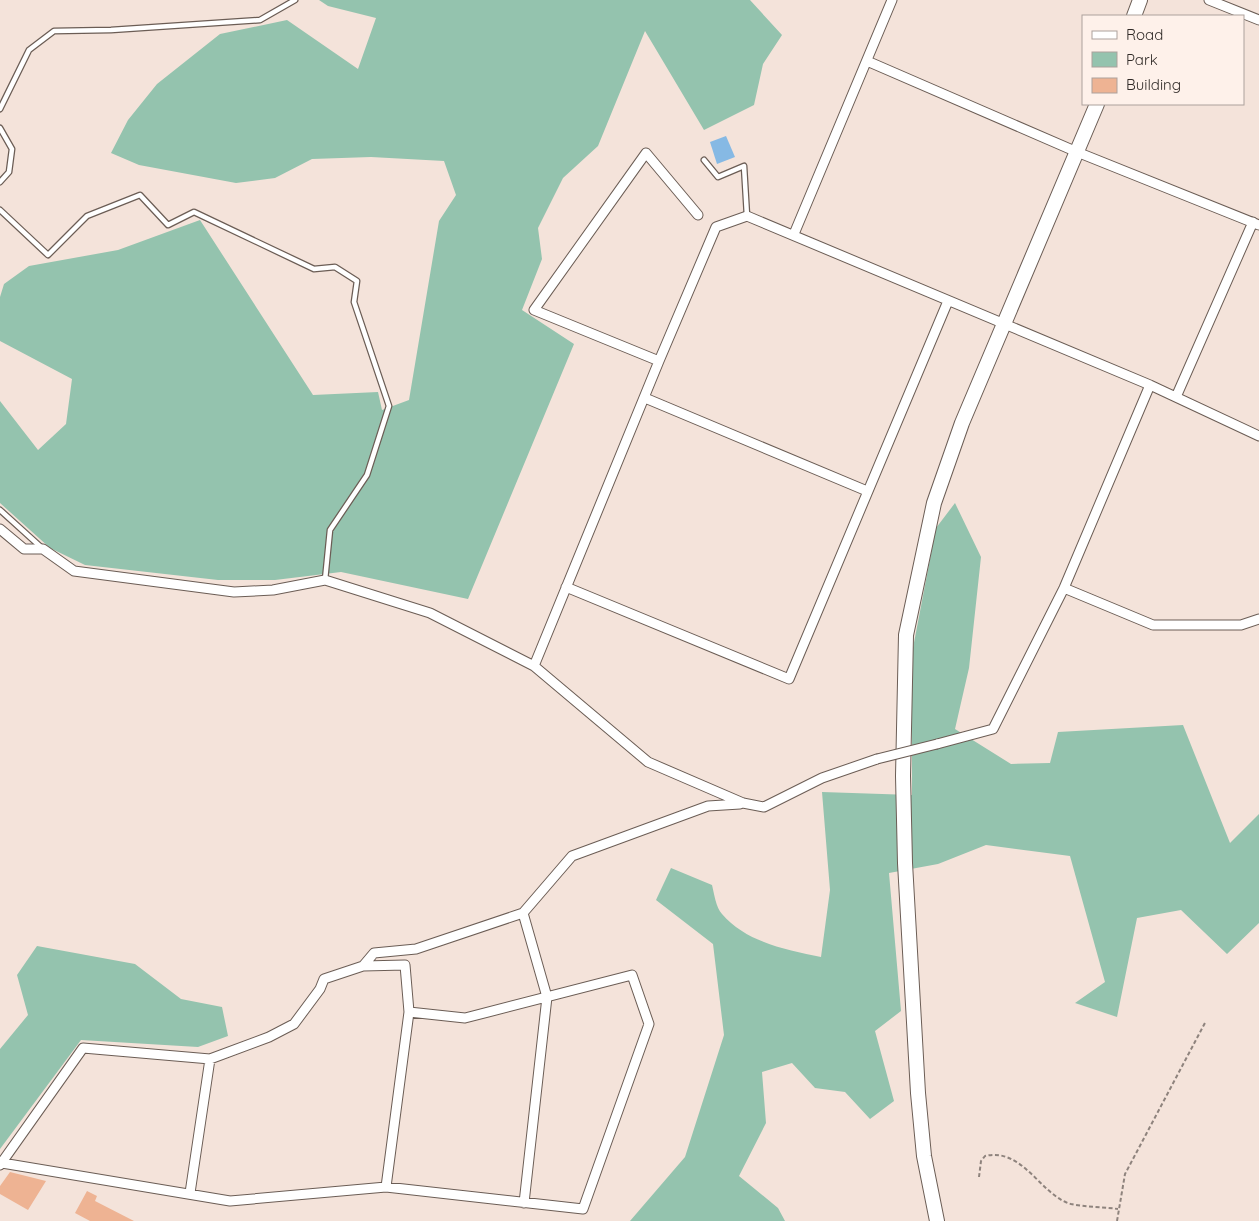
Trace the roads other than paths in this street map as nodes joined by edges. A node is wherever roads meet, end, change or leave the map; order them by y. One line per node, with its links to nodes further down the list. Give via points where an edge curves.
1 (295, 0): 9 (lane, via 260,20 54,31 29,50)
2 (892, 0): 7 (street)
3 (1140, 0): 5 (street)
4 (1209, 0): 6 (street)
5 (1134, 15)
6 (1259, 20)
7 (867, 61): 11 (street); 18 (street)
8 (1097, 105): 11 (street)
9 (0, 109)
10 (0, 128): 13 (lane, via 12,149 9,172)
11 (1077, 152): 17 (street); 20 (street)
12 (704, 160): 16 (lane, via 718,177 744,166)
13 (0, 182)
14 (0, 210): 30 (lane, via 48,255 87,216 140,195 168,225 194,212 314,269 335,267 357,282 354,302 389,406 367,475 330,530)
15 (698, 215): 21 (street, via 646,153 534,310)
16 (747, 216): 18 (street); 21 (street, via 716,227)
17 (1256, 224): 23 (street)
18 (794, 234): 19 (street)
19 (948, 301): 20 (street); 26 (street)
20 (1003, 325): 22 (street); 45 (street, via 962,423 934,503 906,635 903,776 906,873 918,1093 924,1156)
21 (659, 361): 24 (street)
22 (1150, 386): 23 (street); 32 (street)
23 (1176, 397): 25 (street)
24 (645, 398): 26 (street); 31 (street)
25 (1259, 436)
26 (867, 491): 31 (street, via 789,679)
27 (0, 510): 29 (lane)
28 (0, 529): 29 (street, via 24,549)
29 (42, 549): 30 (street, via 74,571 234,592 273,590)
30 (325, 580): 34 (street, via 430,613)
31 (566, 587): 34 (street)
32 (1064, 588): 33 (street, via 1153,625 1241,625); 35 (street, bridge, via 993,729 877,759 822,778 764,807)
33 (1259, 619)
34 (534, 666): 35 (street, via 648,762)
35 (743, 804): 36 (street, via 708,806 572,856)
36 (523, 913): 37 (street, via 416,949 374,953); 38 (street)
37 (363, 966): 39 (street, via 405,965); 40 (street, via 324,979 294,1024 269,1037)
38 (547, 997): 39 (street, via 465,1018); 44 (street); 44 (street, via 632,975 648,1024 583,1209)
39 (409, 1012): 42 (street)
40 (210, 1058): 41 (street, via 83,1048); 43 (street)
41 (1, 1164): 43 (street)
42 (386, 1187): 43 (street, via 230,1201); 44 (street)
43 (190, 1194)
44 (524, 1203)
45 (936, 1221)

